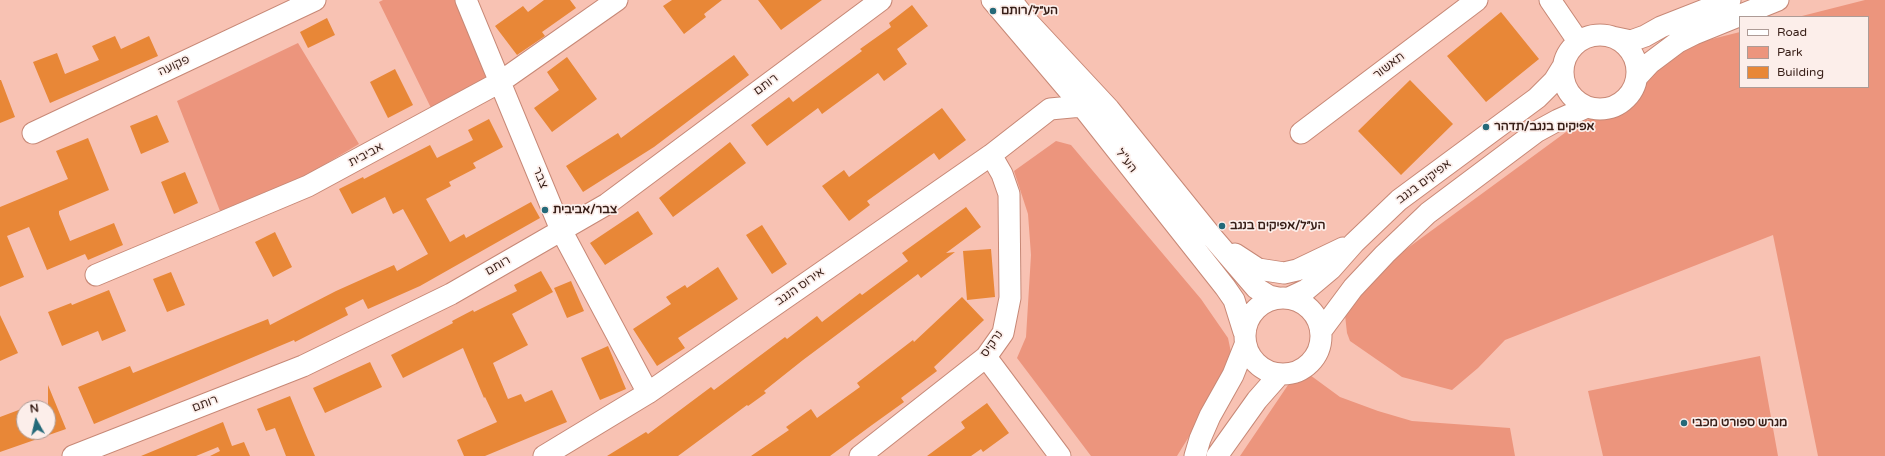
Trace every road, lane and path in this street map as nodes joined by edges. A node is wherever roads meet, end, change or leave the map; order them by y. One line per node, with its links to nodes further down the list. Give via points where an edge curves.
1 (315, 0): 20 (street, פקועה)
2 (466, 0): 16 (street, צבר)
3 (617, 0): 16 (street, אביבית)
4 (881, 0): 23 (street, רותם, via 607,204)
5 (992, 0): 15 (street, הע"ל)
6 (1011, 0): 24 (street, הע"ל, via 1028,22 1109,109)
7 (1477, 0): 21 (street, תאשור)
8 (1550, 0): 12 (street)
9 (1730, 0): 11 (street, via 1631,41)
10 (1778, 0): 14 (street, via 1701,30 1678,42 1650,63)
11 (1610, 36): 12 (street, via 1594,34); 14 (street, via 1628,46 1637,66)
12 (1578, 41): 13 (street, via 1565,56)
13 (1562, 68): 18 (street, via 1563,81 1568,92 1576,101); 25 (street, אפיקים בנגב, via 1554,81 1537,98 1399,200)
14 (1637, 77): 18 (street, via 1631,92 1619,104 1609,108)
15 (1059, 79): 17 (street, הע"ל); 19 (street)
16 (500, 82): 23 (street, צבר); 26 (street, אביבית, via 308,186)
17 (1082, 106): 19 (street); 29 (street, הע"ל, via 1225,287 1234,300)
18 (1587, 107): 28 (street, via 1536,132 1428,213 1353,288)
19 (1050, 109): 22 (street, אירוס הנגב)
20 (33, 133)
21 (1301, 133)
22 (990, 155): 30 (street, נרקיס, via 1002,174 1009,194 1010,298 1003,333); 32 (street, אירוס הנגב)
23 (561, 230): 32 (street, צבר); 33 (street, רותם, via 450,294 303,366)
24 (1213, 238): 25 (street, via 1258,269 1284,273 1297,270); 27 (street, הע"ל, via 1256,288 1269,296)
25 (1354, 243): 27 (street, אפיקים בנגב, via 1331,269 1306,290)
26 (96, 275)
27 (1283, 298): 28 (street, via 1300,302 1311,309 1318,319); 29 (street, via 1266,302 1255,309 1248,320)
28 (1321, 331): 31 (street, via 1322,342 1318,354 1311,363 1302,370)
29 (1245, 338): 31 (street, via 1249,356 1257,365 1267,372); 37 (street, via 1233,374 1210,416)
30 (986, 357): 35 (street, נרקיס); 36 (street)
31 (1279, 375): 38 (street, via 1257,400)
32 (648, 393): 34 (street, אירוס הנגב)
33 (72, 456)
34 (544, 456)
35 (860, 456)
36 (1060, 456)
37 (1195, 456)
38 (1216, 456)

